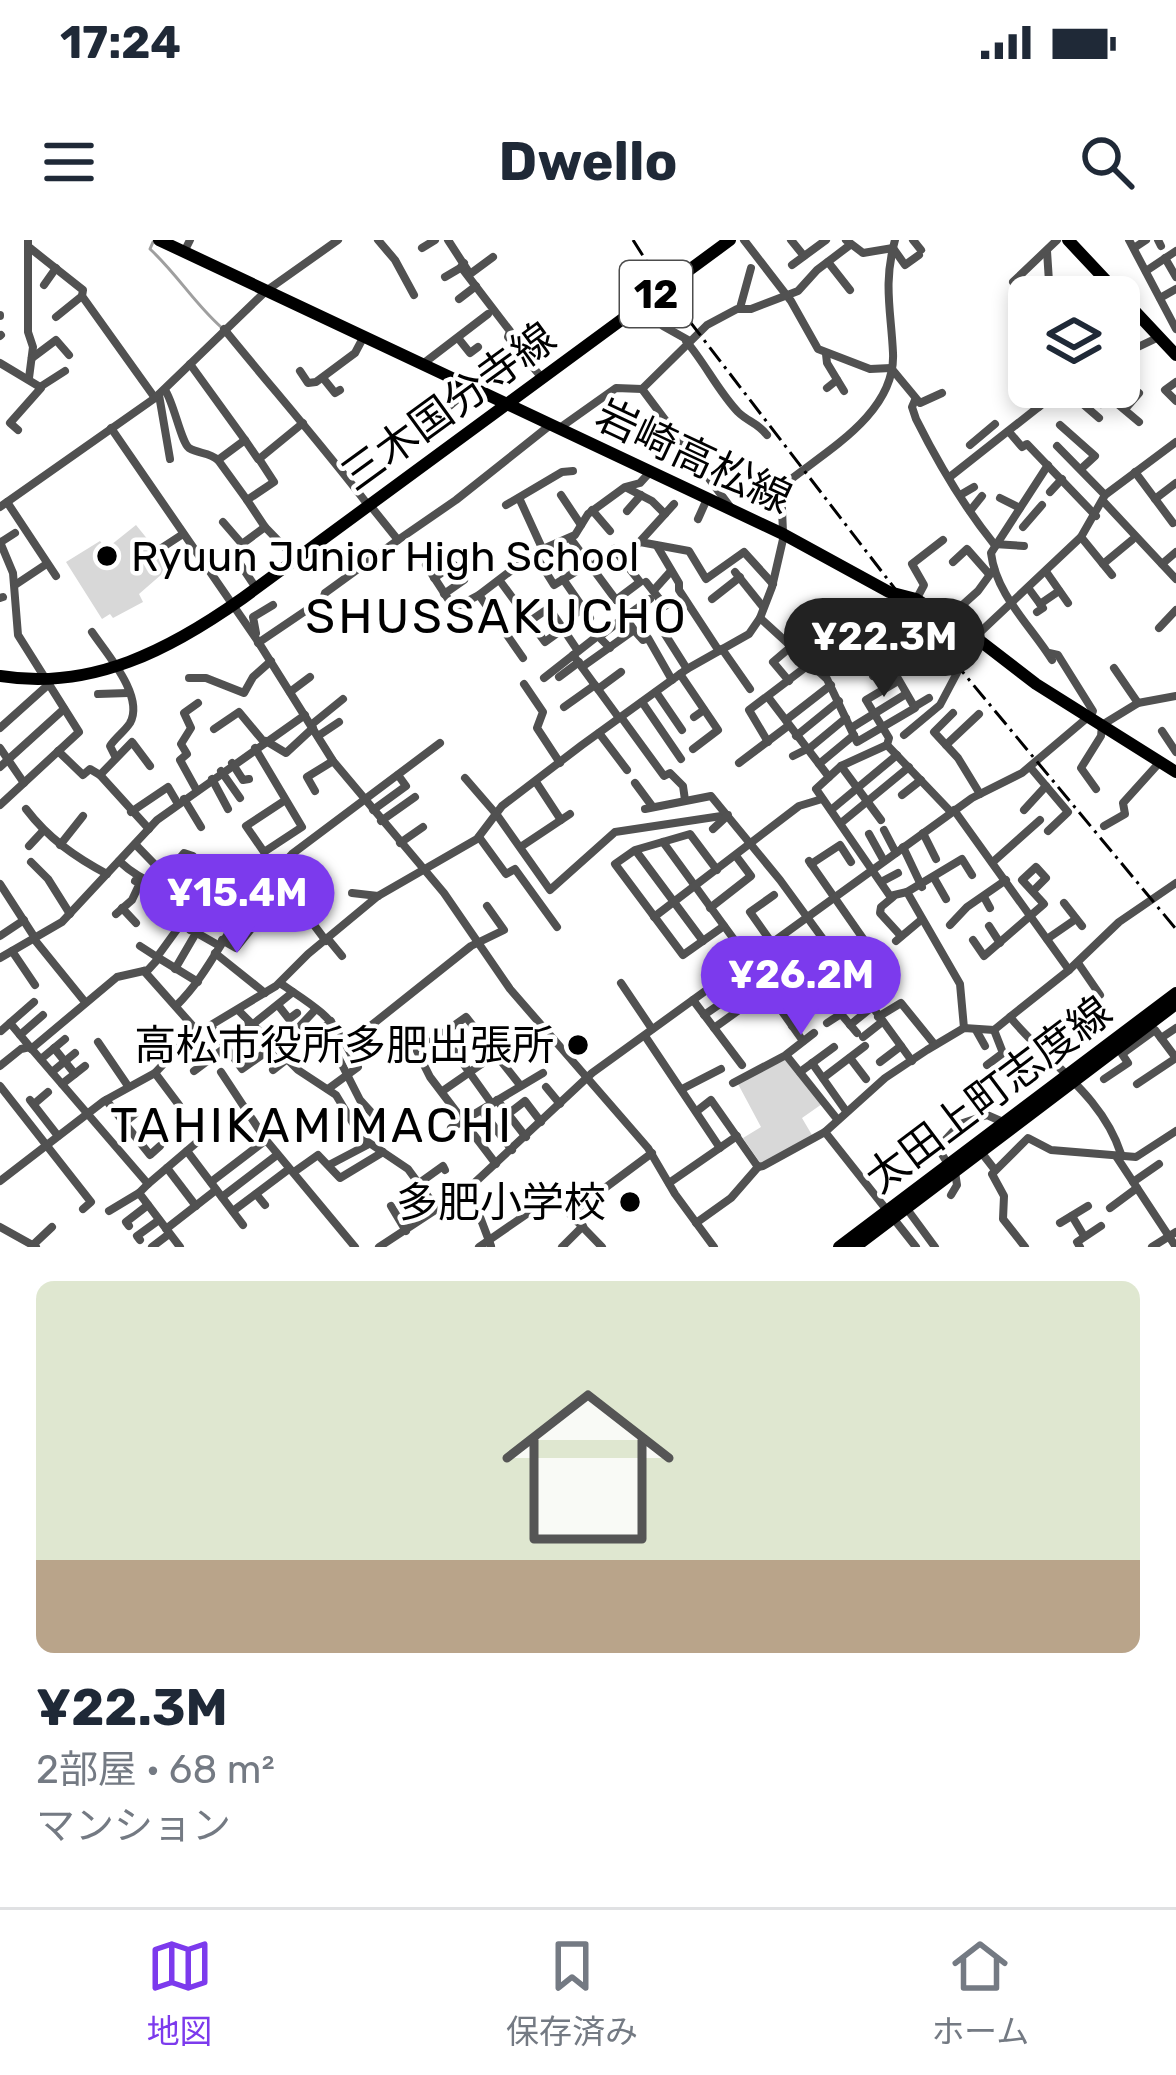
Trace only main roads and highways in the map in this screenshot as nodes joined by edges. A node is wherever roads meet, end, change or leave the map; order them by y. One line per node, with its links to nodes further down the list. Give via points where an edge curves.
1 (159, 240): 4 (main road, 岩崎高松線)
2 (730, 240): 6 (main road, 三木国分寺線 / 12)
3 (1068, 240): 5 (main road)
4 (187, 246): 6 (main road, 岩崎高松線)
5 (1176, 355)
6 (507, 403): 7 (main road, 三木国分寺線 / 12, via 175,642 115,667 47,681); 8 (main road, 岩崎高松線, via 916,599)
7 (5, 677)
8 (1167, 766)
9 (1176, 990): 11 (main road, 太田上町志度線)
10 (1176, 1007): 11 (main road, 太田上町志度線)
11 (1144, 1023): 12 (main road, 太田上町志度線)
12 (1073, 1075): 13 (main road, 太田上町志度線); 13 (main road, 太田上町志度線)
13 (952, 1168): 14 (main road, 太田上町志度線); 14 (main road, 太田上町志度線)
14 (889, 1215): 15 (main road, 太田上町志度線); 16 (main road, 太田上町志度線)
15 (839, 1247)
16 (855, 1247)

